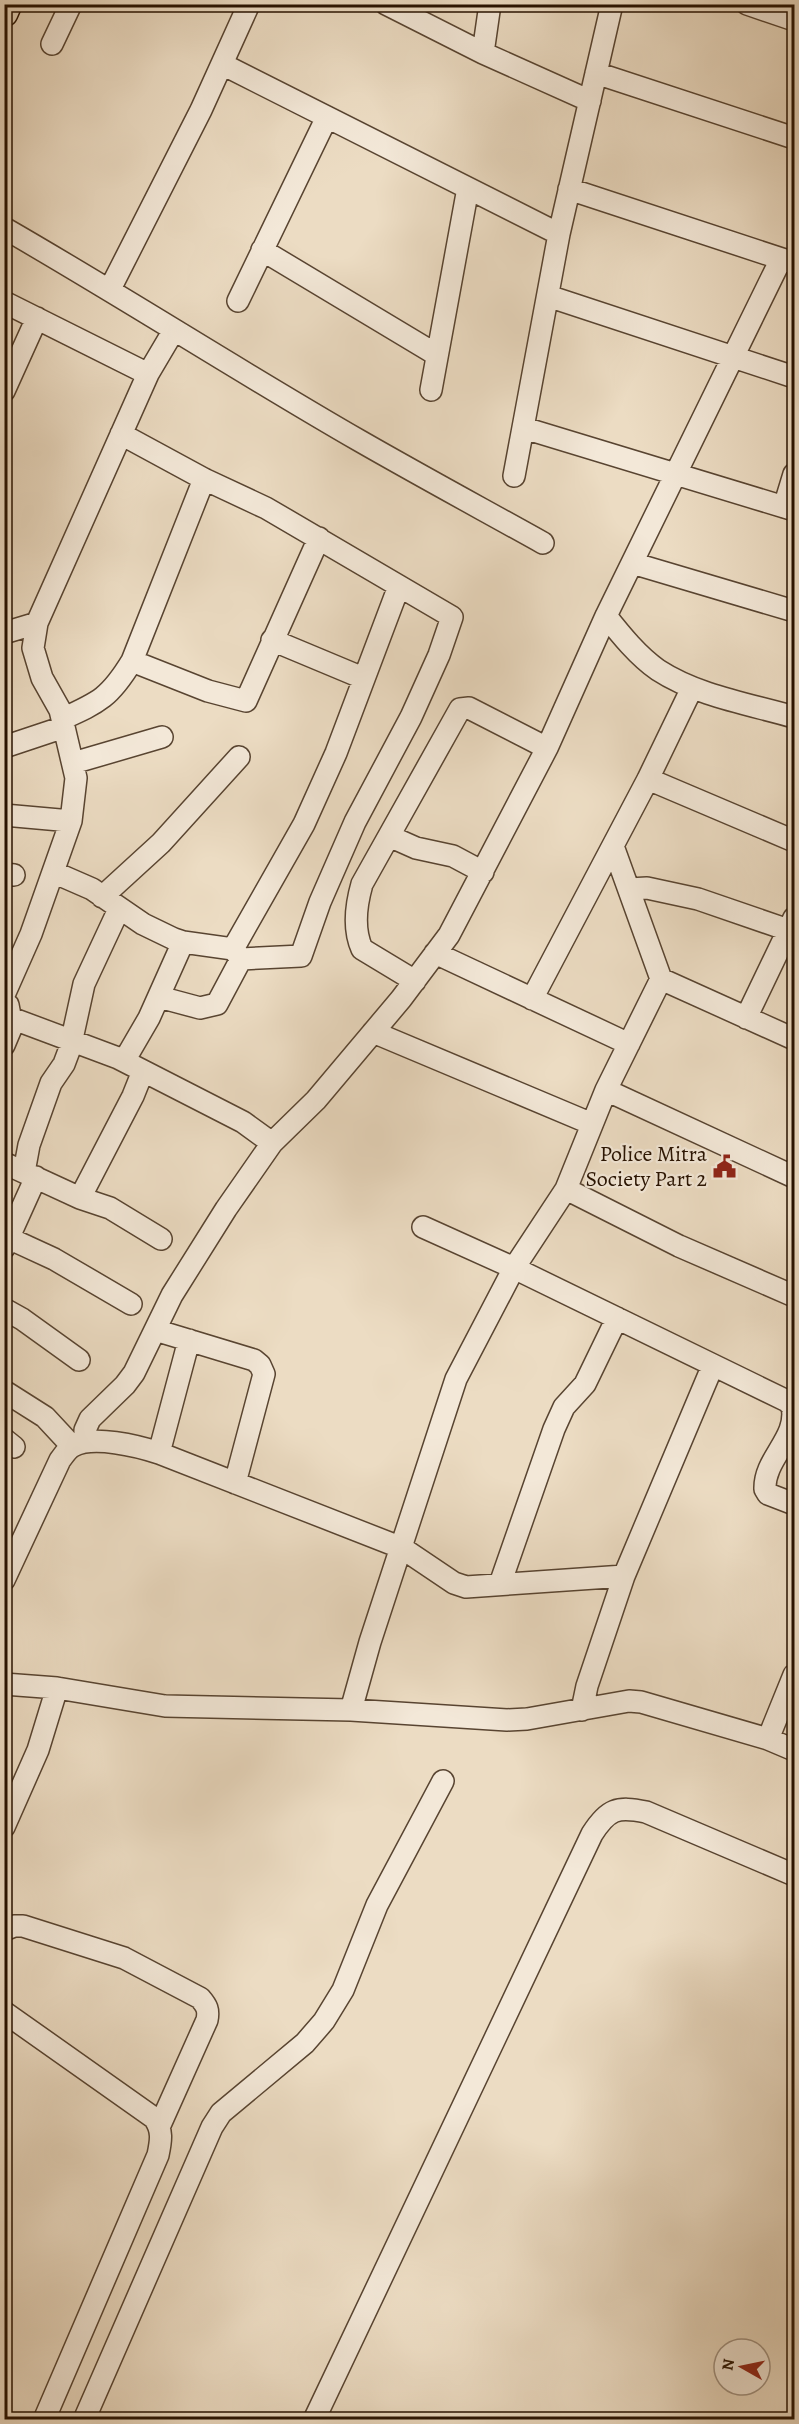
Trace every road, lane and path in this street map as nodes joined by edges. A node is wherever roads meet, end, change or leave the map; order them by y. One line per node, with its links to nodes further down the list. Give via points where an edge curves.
1 (8, 4): 8 (main road)
2 (71, 4): 10 (street)
3 (249, 4): 12 (street)
4 (386, 4): 11 (street)
5 (490, 4): 11 (street)
6 (612, 4): 13 (street)
7 (747, 4): 9 (street)
8 (4, 13)
9 (795, 20)
10 (52, 44)
11 (483, 53): 14 (street)
12 (222, 64): 15 (street); 23 (street)
13 (596, 73): 14 (street); 16 (street)
14 (590, 101): 18 (street)
15 (327, 117): 17 (street); 21 (street)
16 (795, 138)
17 (468, 188): 20 (street); 29 (street)
18 (569, 189): 20 (street); 22 (street)
19 (4, 228): 23 (street)
20 (559, 234): 24 (street)
21 (262, 250): 25 (street); 29 (street)
22 (788, 261): 30 (street)
23 (110, 289): 28 (street)
24 (548, 296): 30 (street); 35 (street)
25 (238, 301)
26 (4, 302): 27 (street)
27 (37, 318): 31 (street); 34 (street)
28 (174, 330): 31 (street); 43 (street, via 360,441)
29 (437, 356): 33 (street)
30 (733, 357): 32 (street); 37 (street)
31 (148, 374): 36 (street)
32 (795, 377)
33 (430, 390)
34 (4, 391)
35 (524, 428): 37 (street); 39 (street)
36 (121, 434): 40 (street); 48 (street)
37 (674, 474): 41 (street); 44 (street)
38 (795, 474): 41 (street)
39 (514, 476)
40 (204, 479): 42 (street); 51 (street)
41 (789, 508)
42 (319, 538): 45 (street); 50 (street)
43 (543, 543)
44 (632, 563): 46 (street); 47 (street)
45 (399, 586): 52 (street); 74 (street, via 453,617 439,655 355,822 301,956)
46 (795, 611)
47 (606, 616): 53 (street, via 657,669); 58 (street)
48 (36, 623): 49 (street); 55 (street, via 33,648)
49 (4, 633)
50 (272, 639): 51 (street, via 246,701 208,691); 52 (street)
51 (132, 661): 55 (street, via 115,688)
52 (363, 678): 74 (street, via 336,753 304,824)
53 (692, 688): 54 (street); 61 (street)
54 (794, 715)
55 (63, 723): 57 (street); 60 (street)
56 (162, 737): 60 (street)
57 (4, 747)
58 (547, 748): 64 (street, via 469,708 460,709); 68 (street)
59 (238, 757): 70 (street)
60 (73, 764): 63 (street, via 76,778)
61 (648, 779): 65 (street); 66 (street)
62 (4, 815): 63 (street)
63 (71, 822): 67 (street)
64 (389, 836): 68 (street, via 416,848 453,856); 76 (street, via 362,884 358,938 362,949)
65 (795, 841)
66 (613, 846): 69 (street); 79 (street)
67 (53, 872): 70 (street, via 92,889); 77 (street)
68 (483, 872): 73 (street)
69 (628, 889): 71 (street, via 647,888 698,899); 75 (street)
70 (110, 903): 72 (street); 84 (street)
71 (793, 926): 81 (street)
72 (183, 942): 74 (street); 78 (street)
73 (435, 953): 76 (street); 79 (street)
74 (237, 954): 78 (street, via 217,1004 200,1008)
75 (661, 978): 81 (street); 85 (street)
76 (415, 981): 82 (street)
77 (4, 996): 80 (street)
78 (159, 997): 87 (street)
79 (532, 999): 85 (street)
80 (11, 1018): 84 (street); 86 (street)
81 (746, 1018): 83 (street)
82 (373, 1032): 90 (street); 91 (street, via 316,1100)
83 (795, 1039)
84 (71, 1041): 87 (street); 93 (street, via 29,1145)
85 (629, 1044): 89 (street)
86 (4, 1045)
87 (123, 1061): 88 (street)
88 (143, 1071): 91 (street, via 243,1122); 96 (street)
89 (606, 1090): 90 (street); 94 (street)
90 (592, 1124): 95 (street)
91 (272, 1143): 105 (street, via 182,1278)
92 (4, 1163): 93 (street)
93 (30, 1174): 96 (street); 99 (street)
94 (795, 1177)
95 (566, 1189): 100 (street); 101 (street, via 679,1246)
96 (80, 1198): 98 (street, via 110,1208)
97 (423, 1227): 100 (street)
98 (161, 1239)
99 (6, 1241): 102 (street, via 54,1259)
100 (514, 1268): 104 (street); 114 (street, via 456,1378)
101 (795, 1296)
102 (131, 1304)
103 (4, 1309): 107 (street)
104 (617, 1318): 108 (street); 117 (street, via 585,1384 564,1407 554,1429)
105 (155, 1330): 106 (street); 110 (street, via 134,1373 90,1419)
106 (189, 1340): 111 (street); 112 (street, via 254,1360 264,1374)
107 (79, 1360)
108 (713, 1365): 113 (street, via 792,1406 794,1424 765,1489 768,1494); 115 (street)
109 (4, 1391): 110 (street)
110 (78, 1444): 111 (street, via 129,1445); 116 (street, via 60,1460)
111 (159, 1453): 112 (street)
112 (235, 1483): 114 (street)
113 (795, 1504)
114 (402, 1548): 117 (street, via 454,1583 473,1587); 121 (street)
115 (624, 1576): 117 (street); 122 (street)
116 (4, 1580)
117 (500, 1584)
118 (795, 1676): 123 (street)
119 (4, 1684): 120 (street)
120 (57, 1688): 121 (street, via 165,1706); 126 (street, via 38,1750)
121 (351, 1710): 122 (street, via 507,1720)
122 (582, 1710): 123 (street, via 641,1702)
123 (768, 1739): 124 (street)
124 (795, 1750)
125 (444, 1781): 132 (street, via 377,1905 343,1990 324,2021 305,2043 221,2113 212,2127)
126 (4, 1827)
127 (795, 1875): 133 (street, via 646,1812 626,1808 601,1820)
128 (4, 1930): 130 (street, via 23,1926 124,1958 200,1998 206,2005 207,2020)
129 (4, 2012): 130 (street)
130 (160, 2126): 131 (street, via 158,2155)
131 (44, 2420)
132 (84, 2420)
133 (314, 2420)

